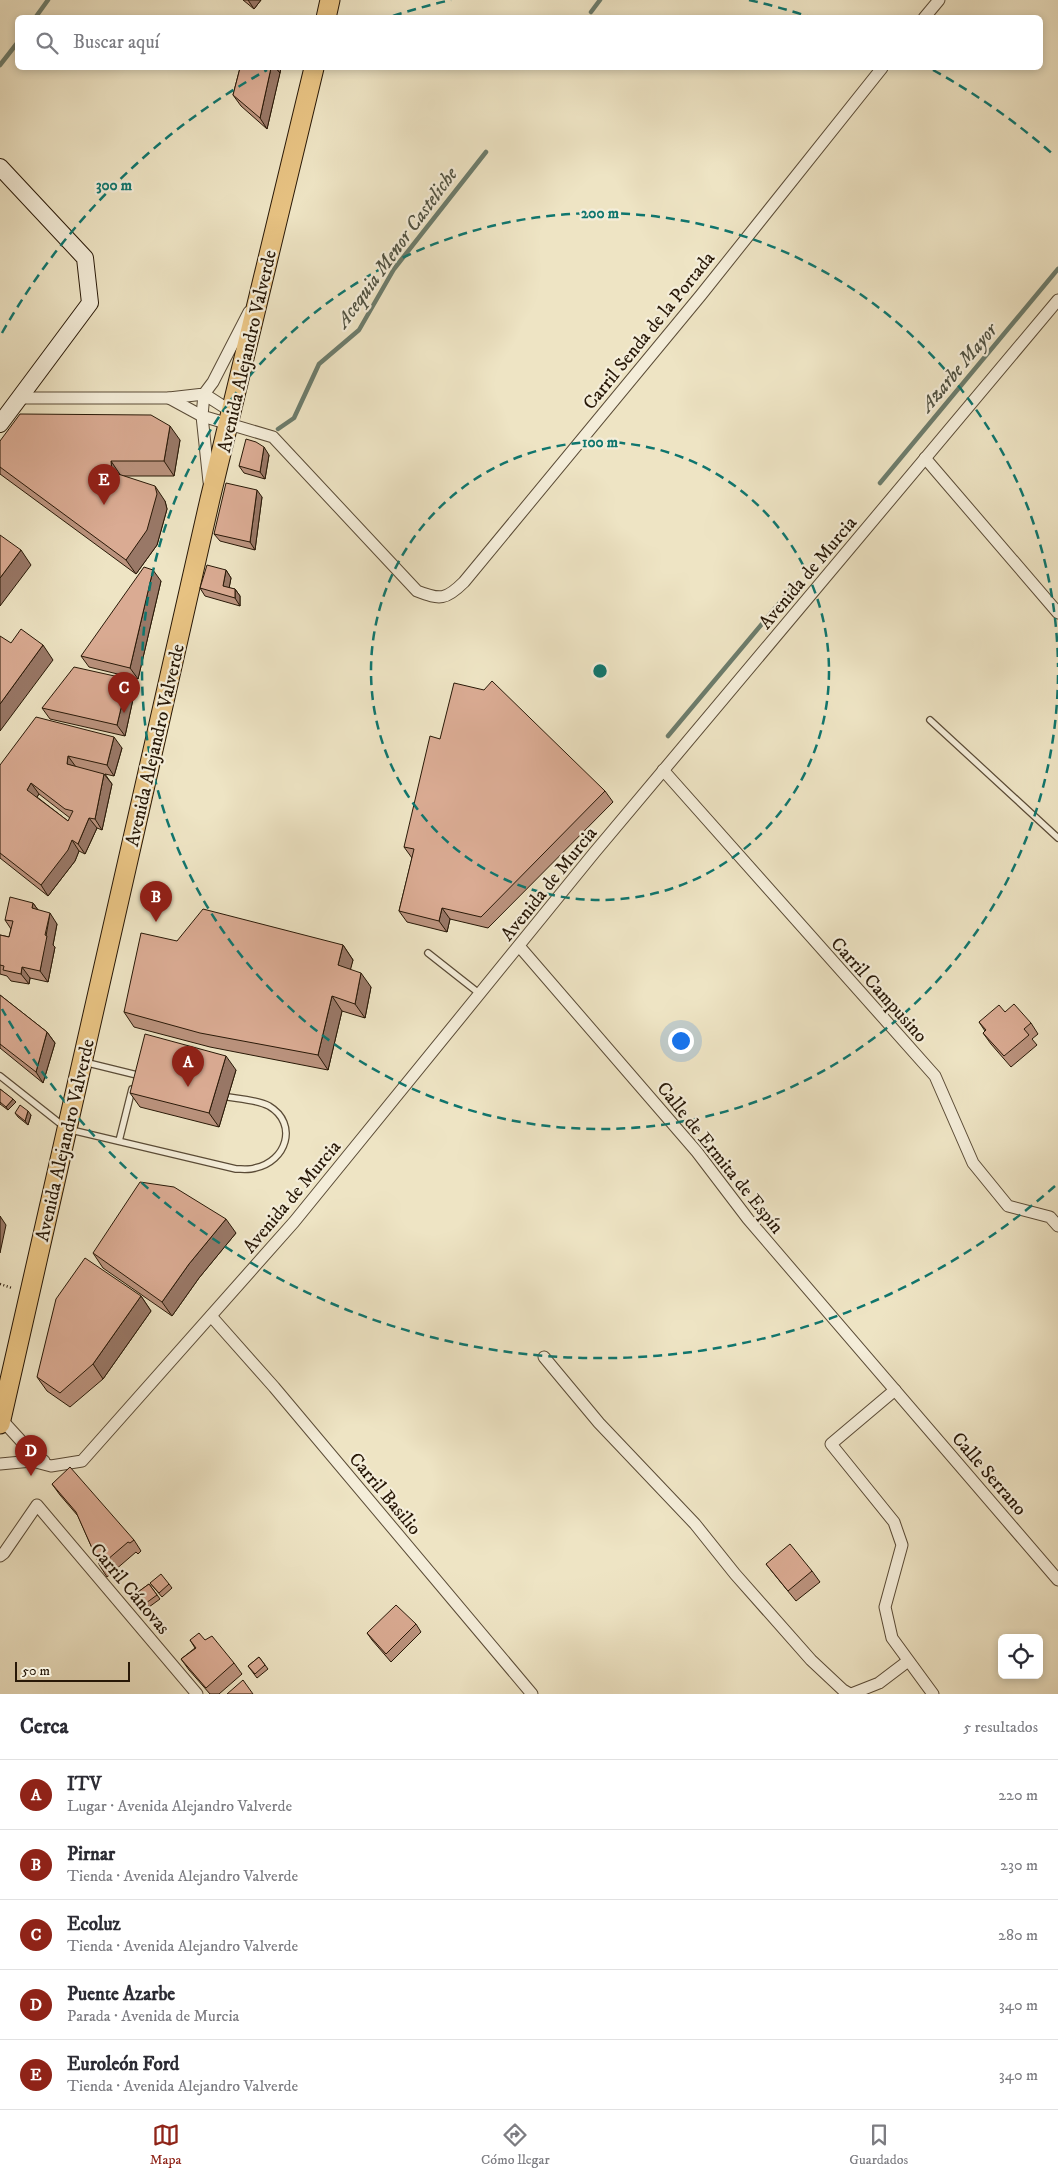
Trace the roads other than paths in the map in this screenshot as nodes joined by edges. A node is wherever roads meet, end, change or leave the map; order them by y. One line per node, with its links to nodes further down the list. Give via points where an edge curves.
1 (330, 0): 3 (main road)
2 (939, 0): 4 (street)
3 (327, 15)
4 (926, 15)
5 (314, 70): 8 (main road, Avenida Alejandro Valverde)
6 (880, 70): 14 (street, Carril Senda de la Portada, via 701,295 451,595 435,598 417,591 274,437)
7 (0, 166): 11 (street, via 85,258 90,303)
8 (260, 290): 10 (street); 14 (main road, Avenida Alejandro Valverde)
9 (1058, 300): 16 (street, Avenida de Murcia)
10 (204, 394): 12 (street); 13 (street); 14 (street)
11 (19, 398): 12 (street); 15 (street)
12 (169, 398): 13 (street)
13 (202, 416): 14 (street); 17 (street)
14 (230, 419): 17 (main road, Avenida Alejandro Valverde)
15 (0, 424)
16 (925, 458): 18 (street); 20 (street, Avenida de Murcia)
17 (210, 499): 25 (main road, Avenida Alejandro Valverde)
18 (1058, 613)
19 (930, 720): 21 (lane)
20 (664, 770): 22 (street, Avenida de Murcia); 32 (street, Carril Campusino, via 935,1076 974,1163 1008,1206 1050,1217)
21 (1058, 838)
22 (519, 946): 24 (street, Avenida de Murcia); 35 (street, Calle de Ermita de Espín, via 697,1152 748,1219)
23 (428, 953): 24 (lane)
24 (480, 994): 33 (street, Avenida de Murcia, via 294,1222)
25 (82, 1062): 26 (lane); 30 (main road, Avenida Alejandro Valverde)
26 (136, 1075): 28 (lane); 31 (lane)
27 (0, 1076): 30 (lane)
28 (147, 1078)
29 (228, 1097): 31 (lane, via 262,1103 281,1118 288,1134 286,1144 281,1154 268,1164 236,1169)
30 (67, 1129): 31 (lane); 36 (main road, Avenida Alejandro Valverde)
31 (119, 1141)
32 (1058, 1226)
33 (211, 1316): 38 (street, Avenida de Murcia, via 82,1462); 43 (street, Carril Basilio)
34 (544, 1357): 44 (street, via 599,1423 695,1524 811,1660)
35 (895, 1390): 40 (street, Calle Serrano); 41 (street, via 831,1444 894,1522 902,1545 884,1607 892,1638)
36 (1, 1422): 38 (street, via 33,1454)
37 (0, 1464): 38 (street, Avenida de Murcia, via 32,1461)
38 (51, 1466)
39 (0, 1556): 42 (street, Carril Cánovas, via 38,1505)
40 (1058, 1580)
41 (908, 1661): 44 (street, via 879,1683); 45 (street)
42 (197, 1694)
43 (532, 1694)
44 (851, 1694)
45 (933, 1694)

